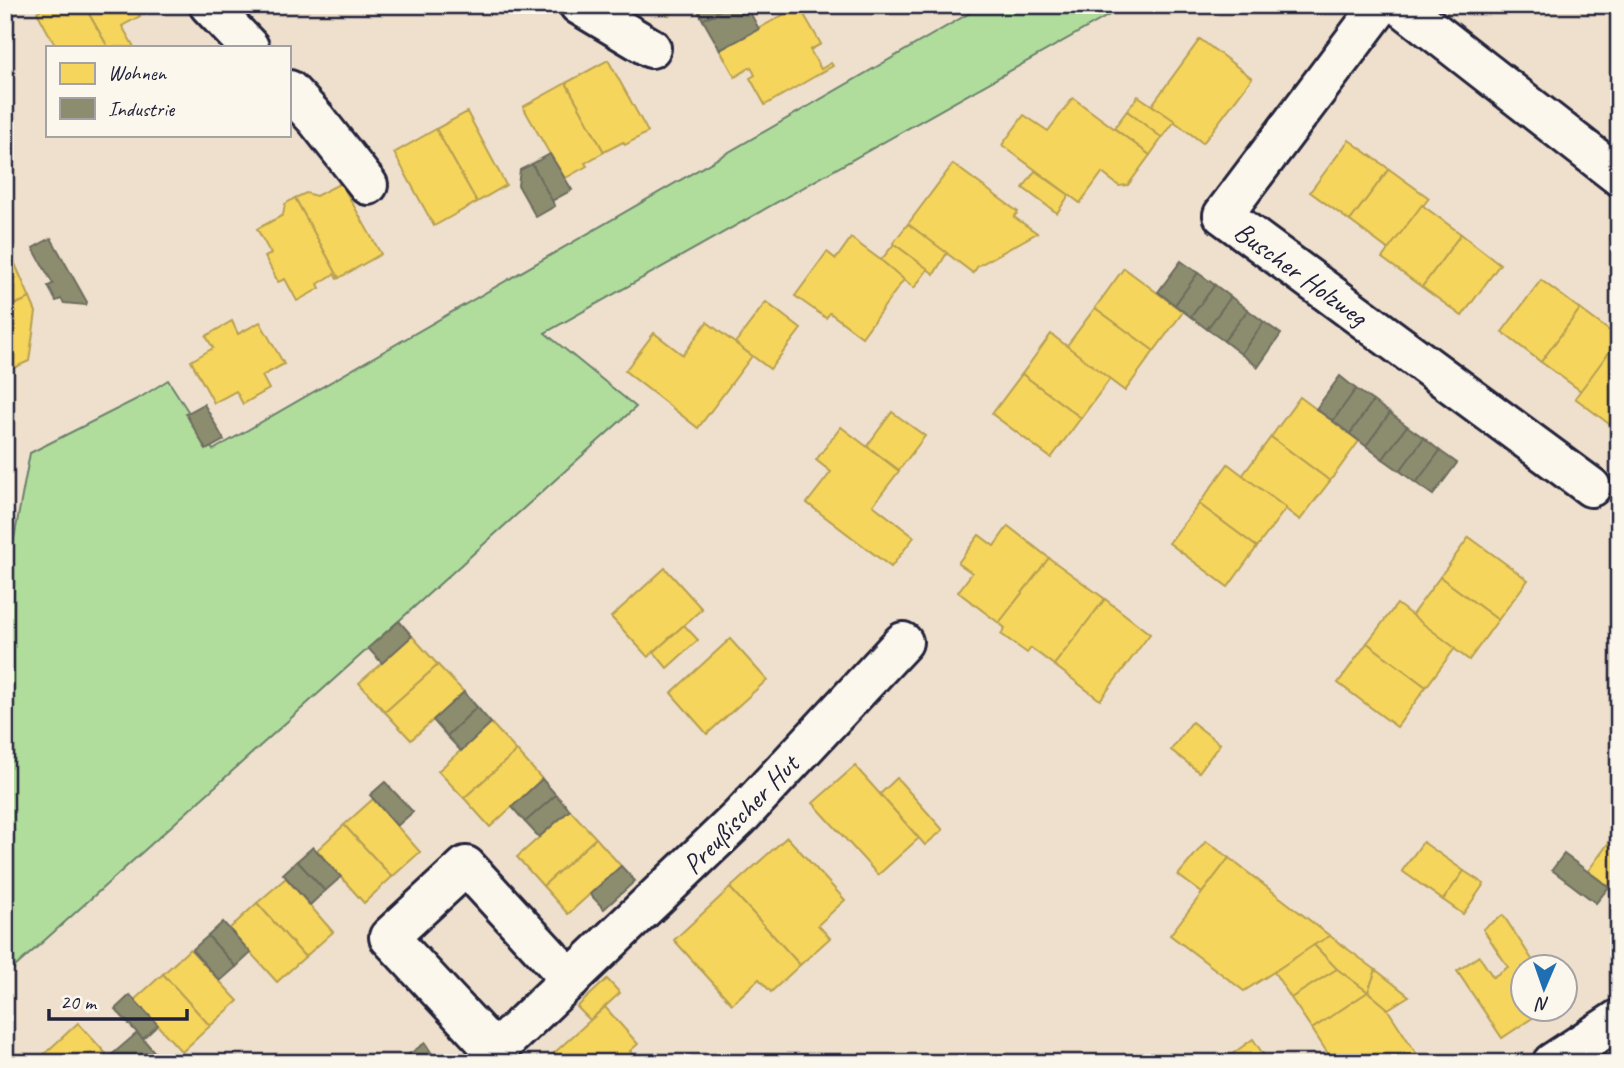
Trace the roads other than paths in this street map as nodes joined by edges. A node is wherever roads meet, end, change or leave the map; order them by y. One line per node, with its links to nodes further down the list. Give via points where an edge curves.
1 (209, 5): 5 (street)
2 (579, 5): 6 (street)
3 (1381, 5): 10 (street, Buscher Holzweg, via 1223,215)
4 (1400, 5): 8 (street)
5 (247, 46)
6 (651, 48)
7 (290, 91): 9 (street)
8 (1619, 176)
9 (368, 185)
10 (1591, 486)
11 (903, 642): 12 (street, Preußischer Hut, via 740,817)
12 (571, 980): 14 (street, Preußischer Hut); 14 (street, Preußischer Hut, via 466,866 389,937)
13 (1619, 1019): 15 (street)
14 (497, 1057)
15 (1552, 1063)

